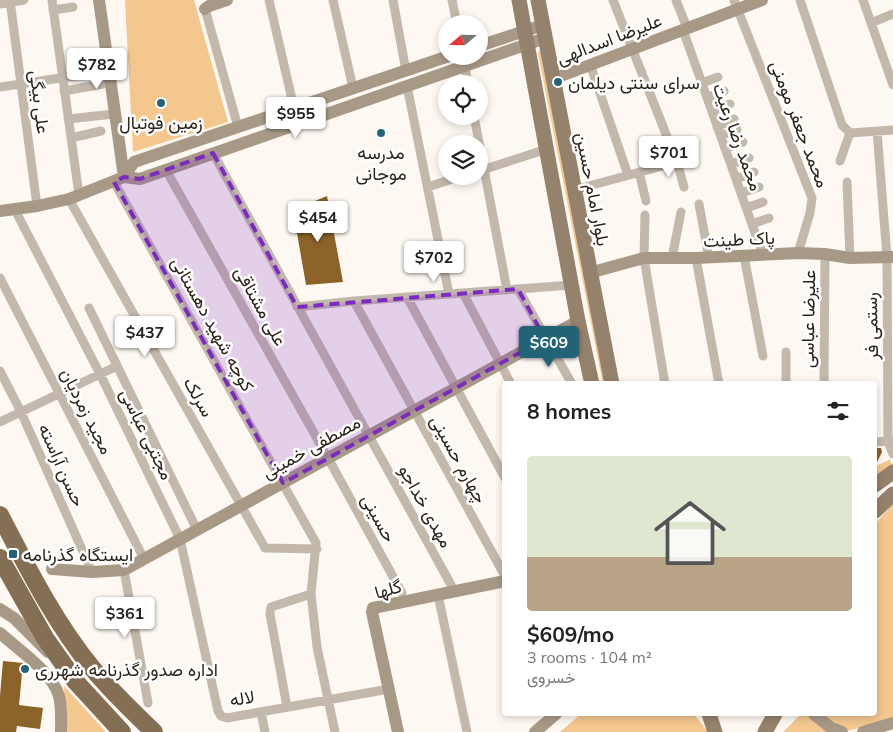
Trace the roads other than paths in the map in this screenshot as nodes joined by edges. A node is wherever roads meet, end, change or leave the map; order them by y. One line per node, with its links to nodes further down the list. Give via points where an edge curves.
1 (24, 0): 16 (street)
2 (52, 0): 21 (street)
3 (99, 0): 35 (street)
4 (226, 0): 20 (street)
5 (270, 0): 52 (street)
6 (333, 0): 47 (street)
7 (393, 0): 36 (street)
8 (452, 0): 23 (street)
9 (519, 0): 27 (main road)
10 (538, 0): 26 (main road, بلوار امام حسین)
11 (613, 0): 30 (street)
12 (676, 0): 25 (street, محمد رضا رعیت)
13 (762, 0): 18 (street, علیرضا اسدالهی)
14 (800, 0): 63 (street, via 842,125)
15 (863, 0): 24 (street)
16 (11, 1): 17 (street); 42 (street, علی بیگی)
17 (0, 4)
18 (736, 4): 25 (street, علیرضا اسدالهی); 100 (street, محمد جعفر مومنی, via 812,198)
19 (73, 7): 21 (street)
20 (205, 9): 57 (street)
21 (53, 10): 39 (street)
22 (893, 14): 24 (street)
23 (455, 15)
24 (871, 23): 44 (street)
25 (685, 29): 30 (street, علیرضا اسدالهی); 41 (street, محمد رضا رعیت)
26 (544, 31): 27 (street); 40 (main road, بلوار امام حسین)
27 (526, 37): 28 (street); 31 (street); 66 (main road)
28 (488, 43)
29 (488, 48): 31 (street)
30 (632, 50): 33 (street, علیرضا اسدالهی); 71 (street)
31 (494, 55): 34 (street)
32 (438, 60): 36 (street)
33 (590, 64): 40 (street, علیرضا اسدالهی); 77 (street)
34 (465, 66): 37 (street); 45 (street)
35 (108, 71): 39 (street); 54 (street)
36 (406, 71): 47 (street)
37 (466, 75)
38 (718, 77): 41 (street)
39 (63, 78): 42 (street); 48 (street)
40 (553, 78): 86 (main road, بلوار امام حسین)
41 (702, 83): 50 (street, محمد رضا رعیت)
42 (21, 84): 46 (street); 92 (street, علی بیگی)
43 (103, 84): 48 (street)
44 (893, 85)
45 (407, 86): 68 (street); 83 (street)
46 (0, 87)
47 (353, 88): 52 (street)
48 (64, 91): 55 (street)
49 (724, 91): 50 (street)
50 (707, 98): 53 (street, محمد رضا رعیت)
51 (730, 104): 53 (street)
52 (294, 108): 57 (street)
53 (712, 111): 62 (street, محمد رضا رعیت)
54 (114, 114): 55 (street); 78 (street)
55 (68, 119): 64 (street)
56 (734, 119): 62 (street)
57 (238, 127): 78 (street, via 134,162)
58 (737, 129): 62 (street)
59 (877, 130): 60 (street); 63 (street); 104 (street, رستمی فر)
60 (893, 130)
61 (102, 131): 64 (street)
62 (719, 131): 67 (street, محمد رضا رعیت)
63 (850, 133): 70 (street)
64 (71, 138): 88 (street)
65 (743, 142): 67 (street)
66 (547, 149): 73 (street); 112 (main road)
67 (725, 149): 72 (street, محمد رضا رعیت)
68 (213, 154): 74 (street); 119 (street, مهدی خداجو)
69 (749, 158): 72 (street)
70 (840, 161)
71 (677, 162): 75 (street); 84 (street)
72 (731, 164): 79 (street, محمد رضا رعیت)
73 (488, 168)
74 (166, 170): 78 (street, via 140,179); 146 (street, علی مشتاقی)
75 (639, 172): 77 (street); 89 (street)
76 (754, 172): 79 (street)
77 (628, 176): 86 (street)
78 (119, 179): 88 (street); 149 (street, کوچه شهید دهستانی)
79 (736, 179): 87 (street, محمد رضا رعیت)
80 (847, 182): 109 (street)
81 (438, 184): 83 (street)
82 (484, 185): 114 (street)
83 (428, 187): 116 (street)
84 (684, 187)
85 (759, 187): 87 (street)
86 (574, 190): 110 (main road, بلوار امام حسین)
87 (741, 193): 93 (street, محمد رضا رعیت)
88 (74, 197): 92 (street); 152 (street, سرلک)
89 (646, 201)
90 (763, 202): 93 (street)
91 (699, 204): 108 (street)
92 (37, 206): 94 (street)
93 (746, 208): 99 (street, محمد رضا رعیت)
94 (15, 210): 95 (street); 128 (street, مجتبی عباسی)
95 (0, 211)
96 (681, 212): 106 (street)
97 (645, 215): 105 (street)
98 (769, 218): 99 (street)
99 (752, 224): 102 (street, محمد رضا رعیت)
100 (798, 253): 101 (street, پاک طینت); 102 (street, پاک طینت)
101 (825, 254): 109 (street, پاک طینت); 136 (street, علیرضا عباسی)
102 (763, 255): 103 (street, پاک طینت)
103 (744, 256): 108 (street, پاک طینت); 124 (street)
104 (890, 257): 109 (street, پاک طینت); 143 (street, رستمی فر)
105 (644, 258): 106 (street, پاک طینت); 110 (street, پاک طینت); 133 (street)
106 (672, 258): 107 (street, پاک طینت)
107 (696, 258): 108 (street, پاک طینت); 134 (street)
108 (709, 258)
109 (850, 258)
110 (590, 274): 132 (main road, بلوار امام حسین)
111 (0, 278): 138 (street, مجید زمردیان)
112 (572, 285): 113 (street); 121 (main road)
113 (518, 289): 114 (street); 122 (street)
114 (507, 290): 115 (street)
115 (463, 293): 116 (street); 125 (street)
116 (449, 294): 117 (street)
117 (407, 297): 118 (street); 137 (street)
118 (354, 301): 119 (street); 139 (street, چهارم حسینی)
119 (297, 307): 142 (street, مهدی خداجو)
120 (89, 308): 126 (street)
121 (578, 321): 122 (street, مصطفی خمینی); 131 (main road)
122 (545, 339): 125 (street, مصطفی خمینی); 130 (street)
123 (786, 352): 135 (street)
124 (763, 356)
125 (500, 364): 129 (street); 137 (street, مصطفی خمینی)
126 (118, 366): 128 (street); 155 (street)
127 (0, 371): 140 (street, حسن آراسته)
128 (100, 374): 138 (street); 156 (street, مجتبی عباسی)
129 (509, 381)
130 (570, 381)
131 (591, 381)
132 (611, 381)
133 (664, 381)
134 (718, 381)
135 (786, 381)
136 (824, 381)
137 (457, 388): 139 (street, مصطفی خمینی); 147 (street)
138 (60, 393): 140 (street); 159 (street, مجید زمردیان)
139 (414, 411): 142 (street, مصطفی خمینی); 162 (street, چهارم حسینی)
140 (21, 412): 141 (street); 163 (street, حسن آراسته)
141 (0, 422)
142 (369, 436): 146 (street, مصطفی خمینی); 165 (street, مهدی خداجو)
143 (891, 441): 144 (street); 145 (street, رستمی فر)
144 (877, 442)
145 (893, 454)
146 (328, 458): 149 (street, مصطفی خمینی); 166 (street, حسینی)
147 (502, 472)
148 (893, 472): 150 (main road)
149 (283, 483): 152 (street, مصطفی خمینی); 157 (street, کوچه شهید دهستانی, via 314,537)
150 (877, 484)
151 (893, 494): 153 (main road)
152 (241, 506): 155 (street, مصطفی خمینی); 157 (street, سرلک, via 265,548)
153 (877, 509)
154 (0, 515): 184 (highway, via 62,626 92,668)
155 (197, 530): 156 (street, مصطفی خمینی)
156 (180, 540): 159 (street, مصطفی خمینی); 176 (street, لاله, via 218,711 227,718)
157 (316, 549): 167 (street)
158 (0, 558): 171 (highway, via 45,638)
159 (144, 559): 161 (street, مصطفی خمینی)
160 (52, 569): 163 (street, مصطفی خمینی)
161 (124, 570): 163 (street, مصطفی خمینی); 174 (street)
162 (502, 571)
163 (92, 572)
164 (502, 583): 165 (street, گلها)
165 (455, 592): 168 (street, گلها)
166 (402, 593)
167 (311, 594): 173 (street); 175 (street, via 271,607)
168 (438, 595): 172 (street, گلها, via 373,608); 188 (street)
169 (0, 609): 171 (street, via 14,618)
170 (0, 633): 182 (street, via 50,678 58,695)
171 (76, 682): 183 (highway)
172 (389, 689): 173 (street, لاله); 187 (street, گلها)
173 (328, 700): 175 (street, لاله); 186 (street)
174 (148, 704)
175 (287, 707): 176 (street, لاله)
176 (261, 712): 185 (street)
177 (554, 716): 189 (street)
178 (710, 716): 190 (main road)
179 (774, 716): 191 (main road)
180 (816, 716): 192 (street)
181 (889, 727): 193 (street)
182 (61, 732)
183 (122, 732)
184 (154, 732)
185 (265, 732)
186 (335, 732)
187 (398, 732)
188 (468, 732)
189 (535, 732)
190 (715, 732)
191 (765, 732)
192 (842, 732)
193 (863, 732)

